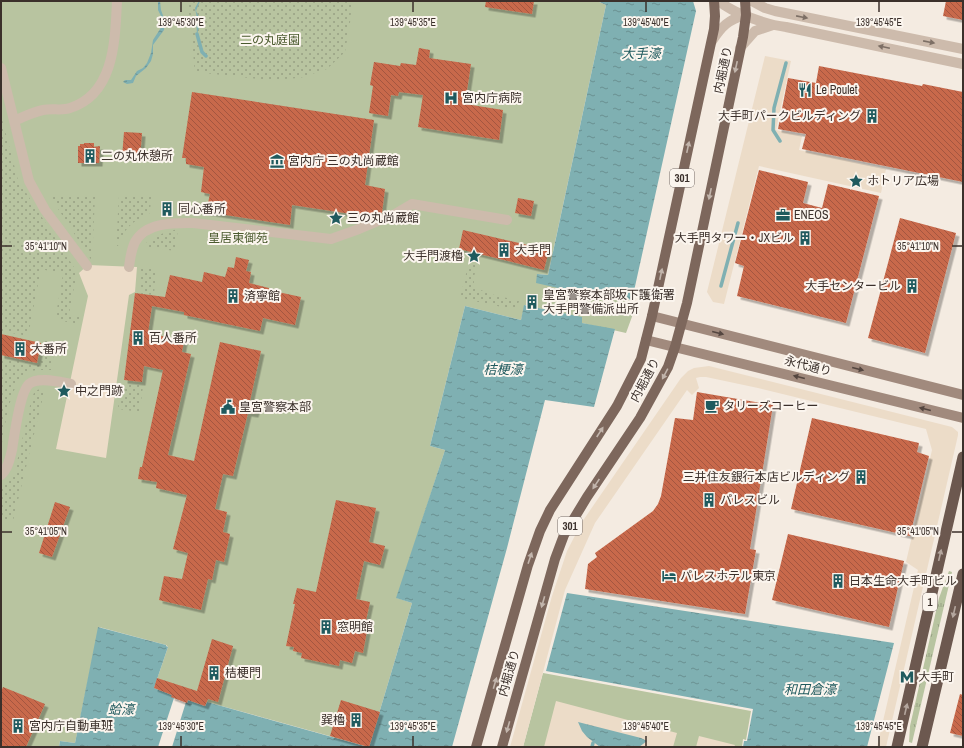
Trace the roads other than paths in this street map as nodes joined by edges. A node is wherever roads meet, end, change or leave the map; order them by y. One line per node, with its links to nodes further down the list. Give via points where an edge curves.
1 (117, 1): 14 (street, via 114,46 108,71 99,88 80,104 69,108 42,110)
2 (714, 1): 9 (main road, 内堀通り / 301)
3 (719, 1): 7 (street)
4 (744, 1): 7 (main road, 内堀通り / 301)
5 (752, 1): 6 (street)
6 (775, 11): 7 (street); 11 (street, one-way to 11)
7 (746, 15): 8 (street); 9 (street, via 734,18 726,24); 10 (main road, 内堀通り / 301)
8 (773, 25): 10 (street, via 755,31); 12 (street, one-way to 8)
9 (712, 41): 18 (main road, 内堀通り / 301, one-way to 9)
10 (740, 48): 19 (main road, 内堀通り / 301, one-way to 19, via 687,303)
11 (963, 49)
12 (963, 64)
13 (1, 68): 14 (street)
14 (14, 121): 16 (street, via 30,181 45,210)
15 (507, 220): 17 (street, via 412,204 395,214 331,239 193,223 171,223 144,232 135,242)
16 (87, 266)
17 (129, 267)
18 (652, 316): 19 (main road, 永代通り); 20 (main road, 内堀通り / 301)
19 (680, 323): 21 (main road, 内堀通り / 301); 23 (main road, 永代通り, one-way to 23)
20 (646, 340): 21 (main road, 永代通り); 28 (main road, 内堀通り / 301, one-way to 20, via 540,531 550,510 617,406 641,359)
21 (675, 347): 24 (main road, 永代通り, one-way to 21); 29 (main road, 内堀通り / 301, one-way to 29, via 668,367 640,418 564,535)
22 (71, 384): 26 (street, via 54,380 40,380 29,384 23,394 10,458 5,472)
23 (963, 396)
24 (963, 418)
25 (963, 457): 30 (highway, 1, one-way to 25)
26 (1, 475)
27 (963, 574): 31 (highway, 1, one-way to 31)
28 (476, 747)
29 (502, 747)
30 (897, 747)
31 (922, 747)

